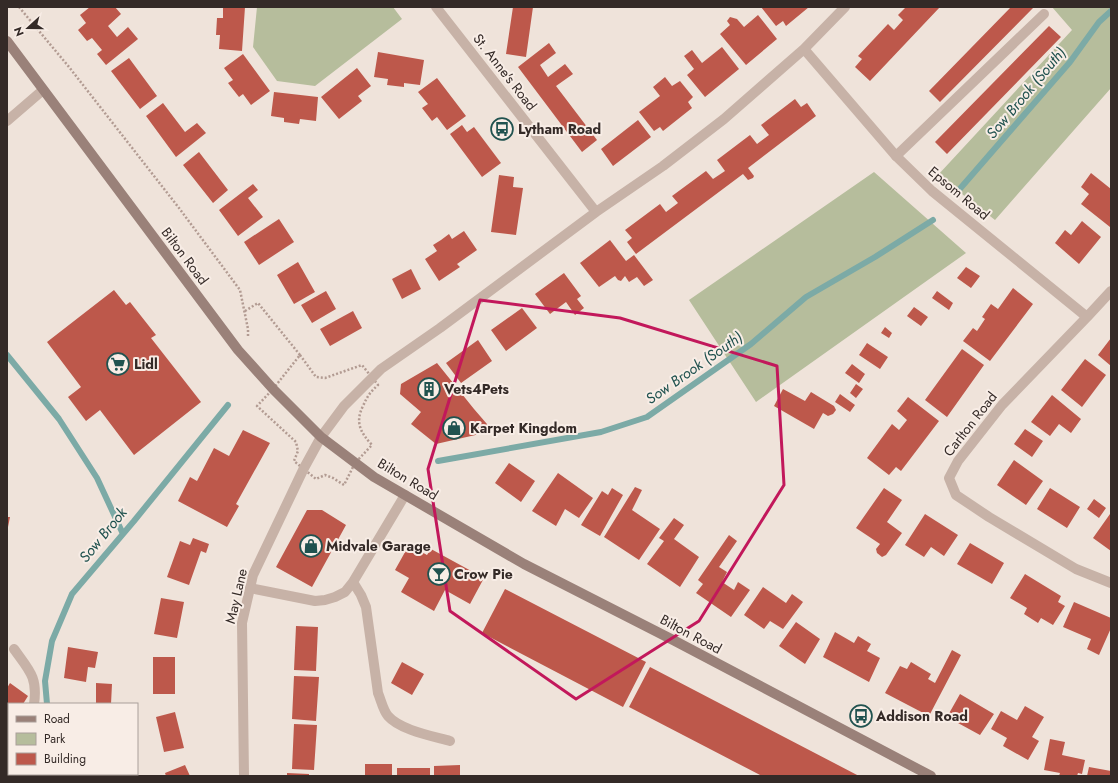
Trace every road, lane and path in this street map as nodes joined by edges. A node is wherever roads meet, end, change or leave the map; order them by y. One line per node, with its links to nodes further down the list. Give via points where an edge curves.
1 (19, 7): 12 (path, via 69,67 240,290)
2 (845, 7): 6 (street)
3 (441, 9): 10 (street, St. Anne's Road)
4 (1044, 14): 9 (street)
5 (7, 41): 7 (main road, Bilton Road)
6 (804, 49): 9 (street, Epsom Road); 10 (street, via 724,119 663,166)
7 (43, 90): 8 (street); 15 (main road, Bilton Road)
8 (7, 121)
9 (896, 156): 13 (street, Epsom Road, via 932,190)
10 (596, 212): 16 (street, via 440,328 380,369 344,406)
11 (1111, 291): 13 (street)
12 (245, 311): 14 (path, via 258,303); 15 (path)
13 (1087, 317): 19 (street, Carlton Road, via 1002,405 958,461 949,478 956,495 989,517 1076,569)
14 (300, 355)
15 (248, 363): 16 (main road, Bilton Road)
16 (321, 437): 17 (main road, Bilton Road); 20 (street, May Lane, via 276,525 253,575)
17 (405, 495): 18 (street); 24 (main road, Bilton Road, via 524,564 675,641)
18 (353, 582): 20 (street, via 345,592 315,601); 23 (street, via 366,607 378,693 388,716 400,726)
19 (1111, 583)
20 (250, 588): 25 (street, May Lane, via 242,623)
21 (14, 649): 22 (street, via 33,676 36,691)
22 (34, 703)
23 (450, 741)
24 (917, 773): 26 (main road, Bilton Road)
25 (244, 776)
26 (931, 776)

